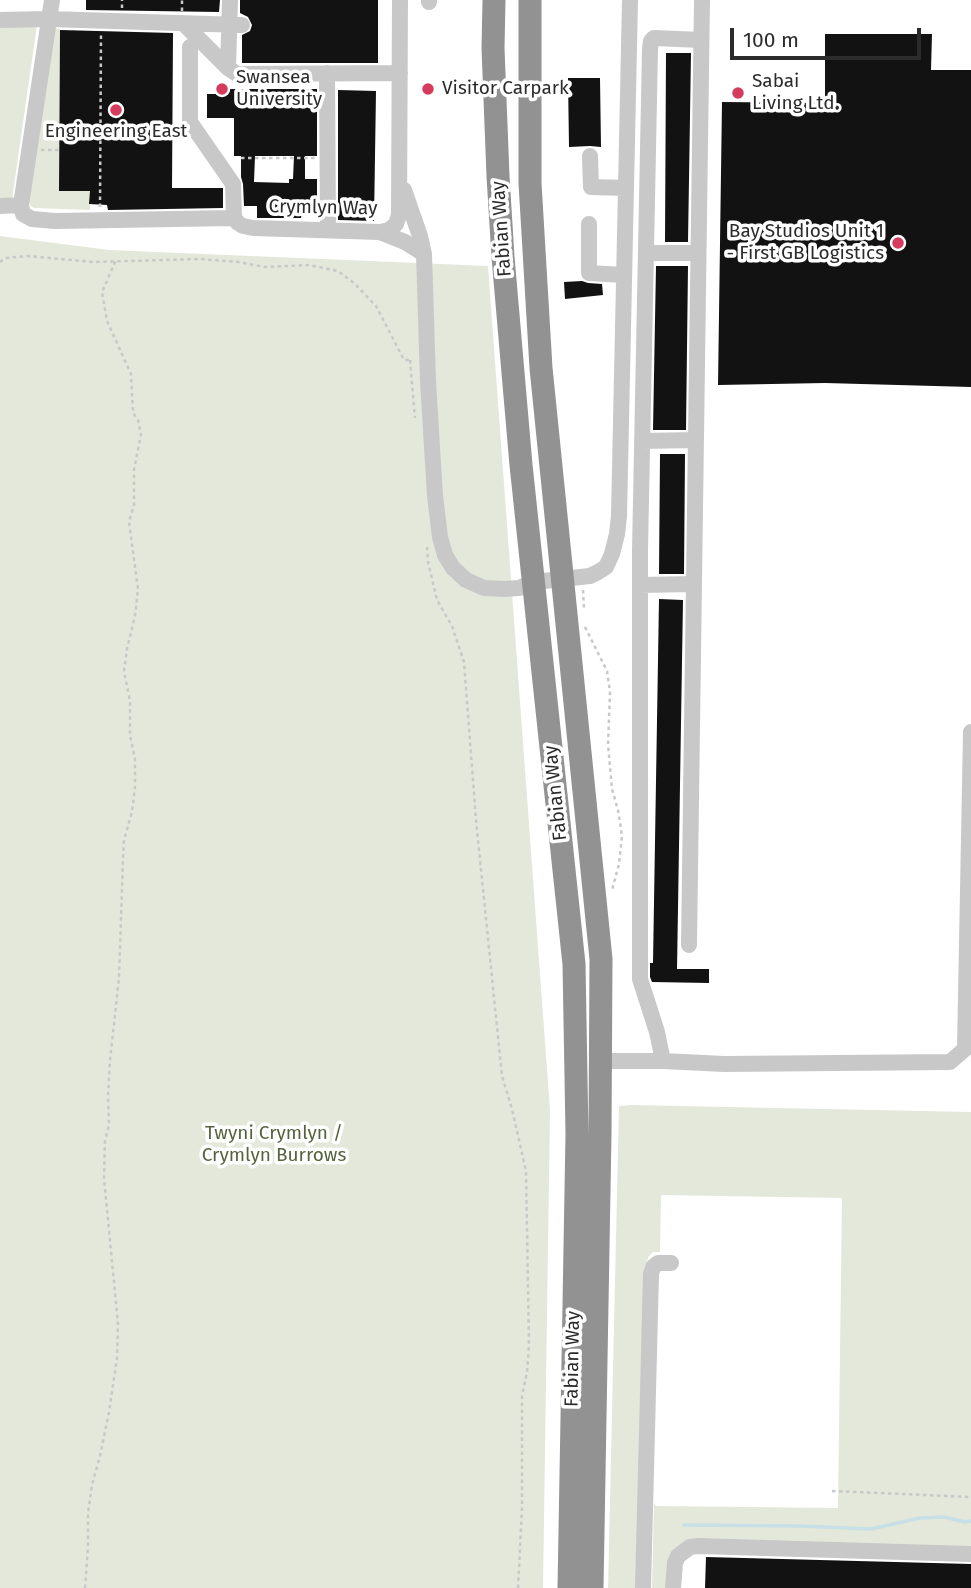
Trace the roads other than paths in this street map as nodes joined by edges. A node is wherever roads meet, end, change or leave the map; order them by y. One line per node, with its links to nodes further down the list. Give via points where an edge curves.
1 (52, 0): 8 (street)
2 (230, 0): 11 (street)
3 (400, 0): 16 (street, Crymlyn Way)
4 (494, 0): 33 (highway, Fabian Way, via 503,257)
5 (530, 0): 32 (highway, Fabian Way, via 531,196 541,368)
6 (630, 0): 19 (street)
7 (702, 0): 12 (street)
8 (49, 19): 9 (street); 10 (street); 20 (street)
9 (0, 20)
10 (183, 23): 11 (street); 14 (street)
11 (235, 25): 14 (street)
12 (701, 40): 26 (street, via 651,41); 27 (street)
13 (190, 47): 22 (street, via 190,122 233,184)
14 (228, 68): 15 (street, via 237,74)
15 (327, 73): 16 (street); 24 (street)
16 (400, 73): 18 (street, Crymlyn Way)
17 (590, 156): 19 (street, via 591,187)
18 (399, 178): 25 (street, Crymlyn Way, via 396,224); 28 (street)
19 (626, 188): 29 (street)
20 (20, 205): 21 (street); 22 (street, Crymlyn Way, via 23,214 32,219)
21 (0, 206)
22 (230, 218): 24 (street, Crymlyn Way, via 253,228)
23 (589, 224): 29 (street, via 589,273)
24 (328, 230): 25 (street, Crymlyn Way)
25 (380, 232): 28 (street)
26 (646, 253): 27 (street); 31 (street)
27 (698, 253): 30 (street)
28 (424, 254): 33 (street, via 435,496 445,555 466,580 484,588)
29 (624, 275): 32 (street, via 617,534 606,567 590,576)
30 (696, 440): 31 (street); 34 (street)
31 (642, 441): 35 (street)
32 (572, 577): 33 (street); 38 (highway, Fabian Way, via 601,959)
33 (534, 583): 42 (highway, Fabian Way, via 574,964 577,1134)
34 (694, 584): 35 (street); 37 (street)
35 (640, 586): 39 (street, via 640,979)
36 (971, 732): 39 (street, via 965,1049 950,1062)
37 (689, 945)
38 (600, 1061): 39 (street); 43 (highway, Fabian Way)
39 (663, 1061)
40 (671, 1263): 44 (street, via 658,1263 651,1274)
41 (971, 1554): 45 (street, via 698,1546 678,1556)
42 (569, 1588)
43 (592, 1588)
44 (643, 1588)
45 (673, 1588)

